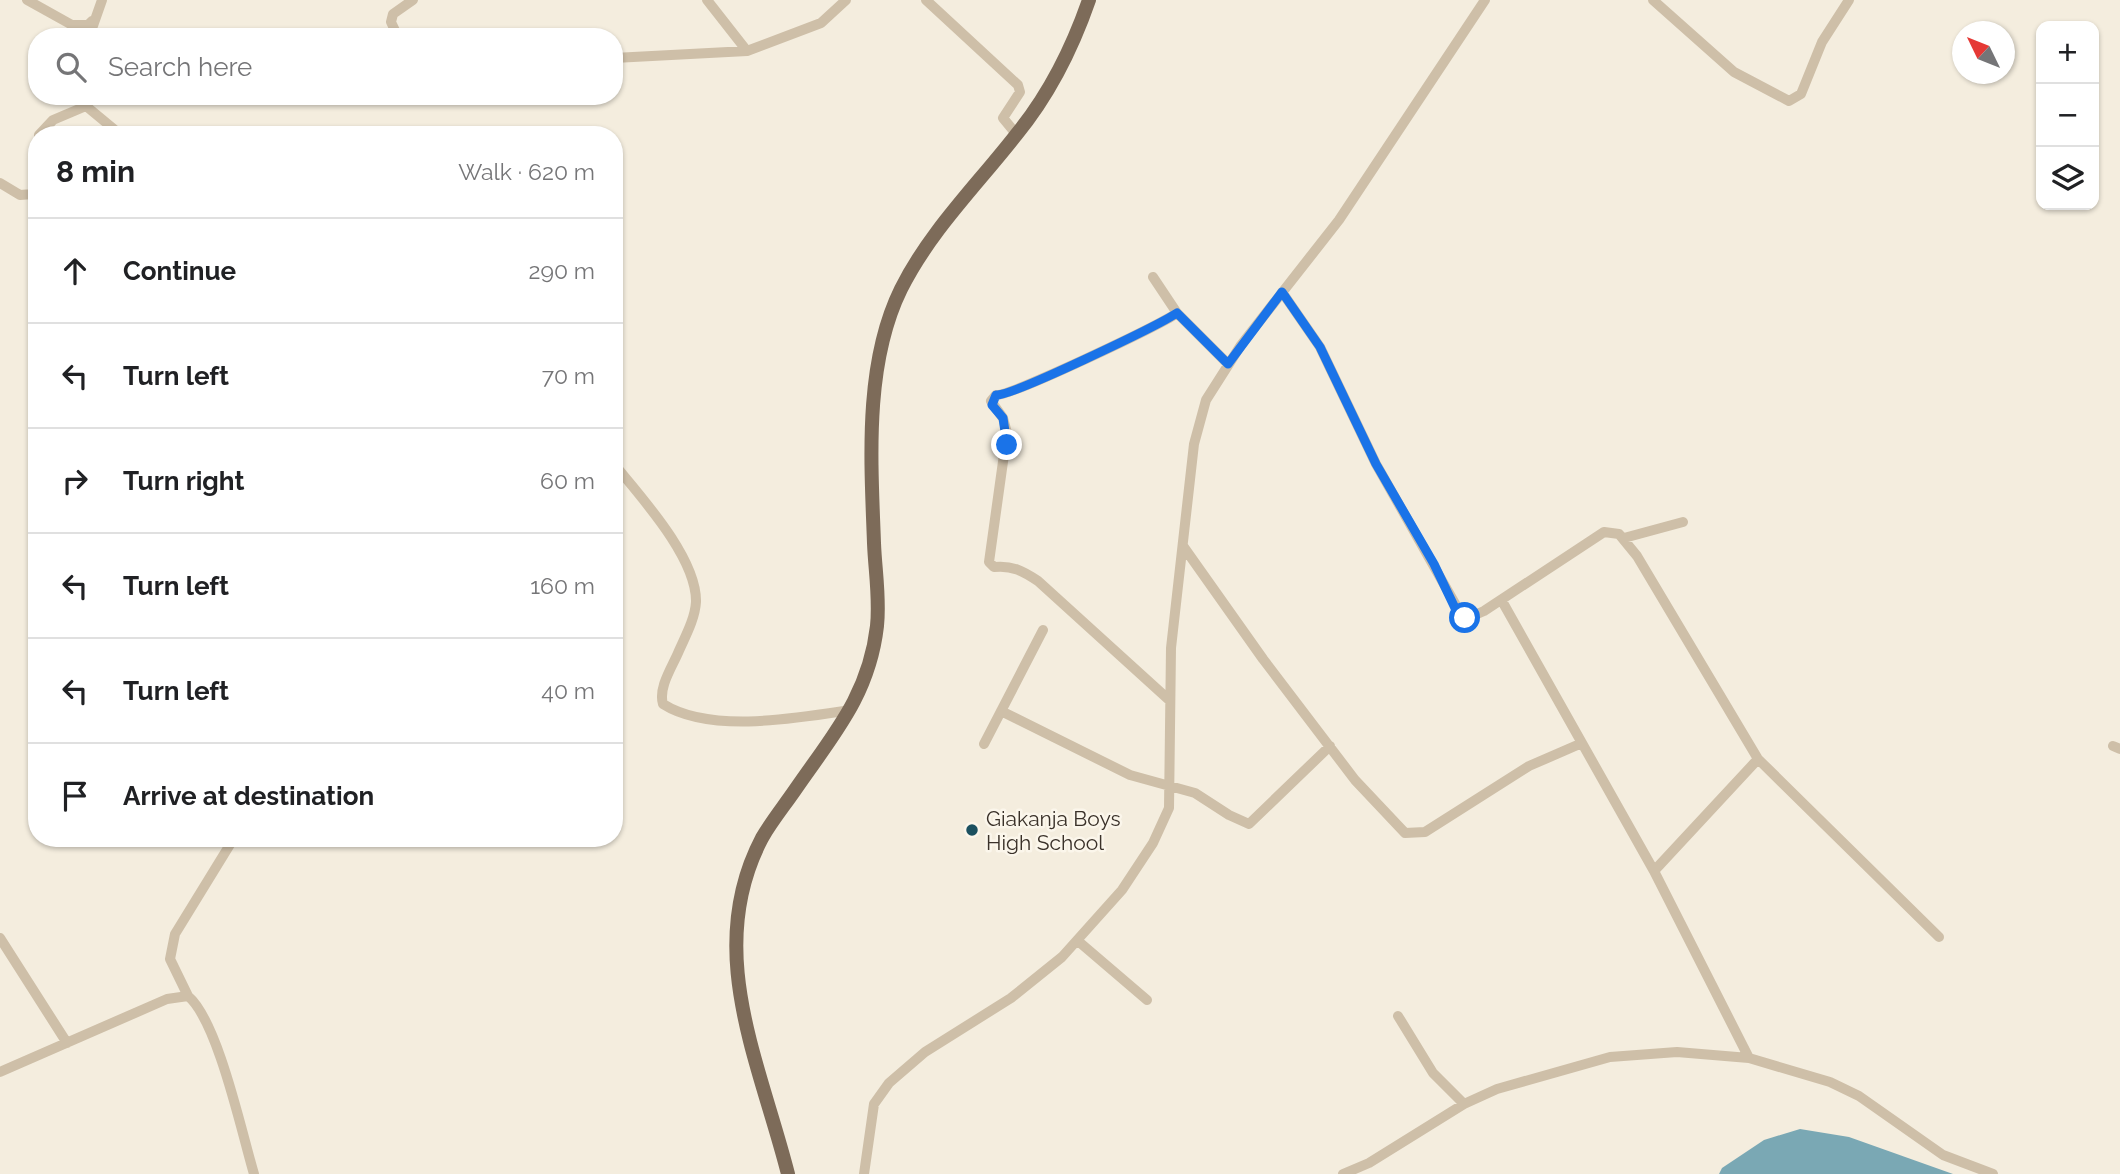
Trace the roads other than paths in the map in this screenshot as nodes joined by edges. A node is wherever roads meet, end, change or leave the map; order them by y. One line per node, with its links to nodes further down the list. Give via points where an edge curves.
1 (27, 0): 11 (street, via 72,26)
2 (102, 0): 11 (street)
3 (413, 0): 13 (street, via 393,14)
4 (707, 0): 14 (street)
5 (846, 0): 14 (street, via 821,23)
6 (926, 0): 20 (street, via 1018,85 1020,92 1003,118)
7 (1089, 0): 20 (main road, via 1057,74)
8 (1485, 0): 24 (street, via 1339,220)
9 (1653, 0): 10 (street, via 1734,72 1789,101 1801,93 1822,42)
10 (1849, 0)
11 (92, 21): 12 (street)
12 (91, 28)
13 (394, 28)
14 (747, 51): 15 (street)
15 (623, 58)
16 (77, 105): 18 (street)
17 (88, 105): 19 (street)
18 (47, 126)
19 (106, 126)
20 (1017, 135): 34 (main road, via 935,234 900,292 890,319 877,380 872,477 877,625)
21 (0, 183): 22 (street, via 20,195)
22 (28, 194)
23 (1153, 277): 25 (street)
24 (1282, 292): 26 (street); 31 (street, via 1320,347 1376,464 1459,614 1468,618)
25 (1177, 313): 26 (street); 33 (street, via 1151,330 991,401 1007,433 989,562 1038,581)
26 (1228, 364): 30 (street, via 1206,400 1198,424)
27 (623, 475): 34 (street, via 687,564 694,583 692,619 663,688 663,704 673,710 754,722)
28 (1683, 522): 29 (street)
29 (1624, 538): 31 (street, via 1614,531 1604,532); 39 (street)
30 (1183, 547): 33 (street); 38 (street)
31 (1502, 601): 36 (street)
32 (1042, 630): 35 (street)
33 (1168, 699): 40 (street)
34 (851, 710): 54 (main road, via 763,838 740,897 737,918 735,955 742,1015)
35 (1001, 712): 37 (street); 40 (street, via 1130,775)
36 (1582, 743): 38 (street, via 1529,766 1425,832 1409,835 1382,812); 42 (street)
37 (984, 744)
38 (1330, 746): 40 (street, via 1249,824 1195,793)
39 (1758, 759): 42 (street); 43 (street)
40 (1171, 788): 45 (street, via 1169,808 1143,860)
41 (228, 847): 46 (street, via 175,934 170,959)
42 (1654, 871): 50 (street)
43 (1939, 937)
44 (0, 938): 49 (street)
45 (1078, 941): 47 (street); 55 (street, via 1029,985 925,1052 888,1083 871,1114)
46 (188, 996): 49 (street, via 167,999); 53 (street, via 199,1008 225,1075)
47 (1147, 1000)
48 (1398, 1016): 52 (street, via 1433,1073)
49 (67, 1043): 51 (street)
50 (1749, 1058): 52 (street, via 1676,1052 1610,1057 1497,1089); 57 (street, via 1830,1082 1859,1096 1943,1156)
51 (0, 1072)
52 (1464, 1104): 56 (street)
53 (254, 1174)
54 (788, 1174)
55 (864, 1174)
56 (1343, 1174)
57 (1993, 1174)

